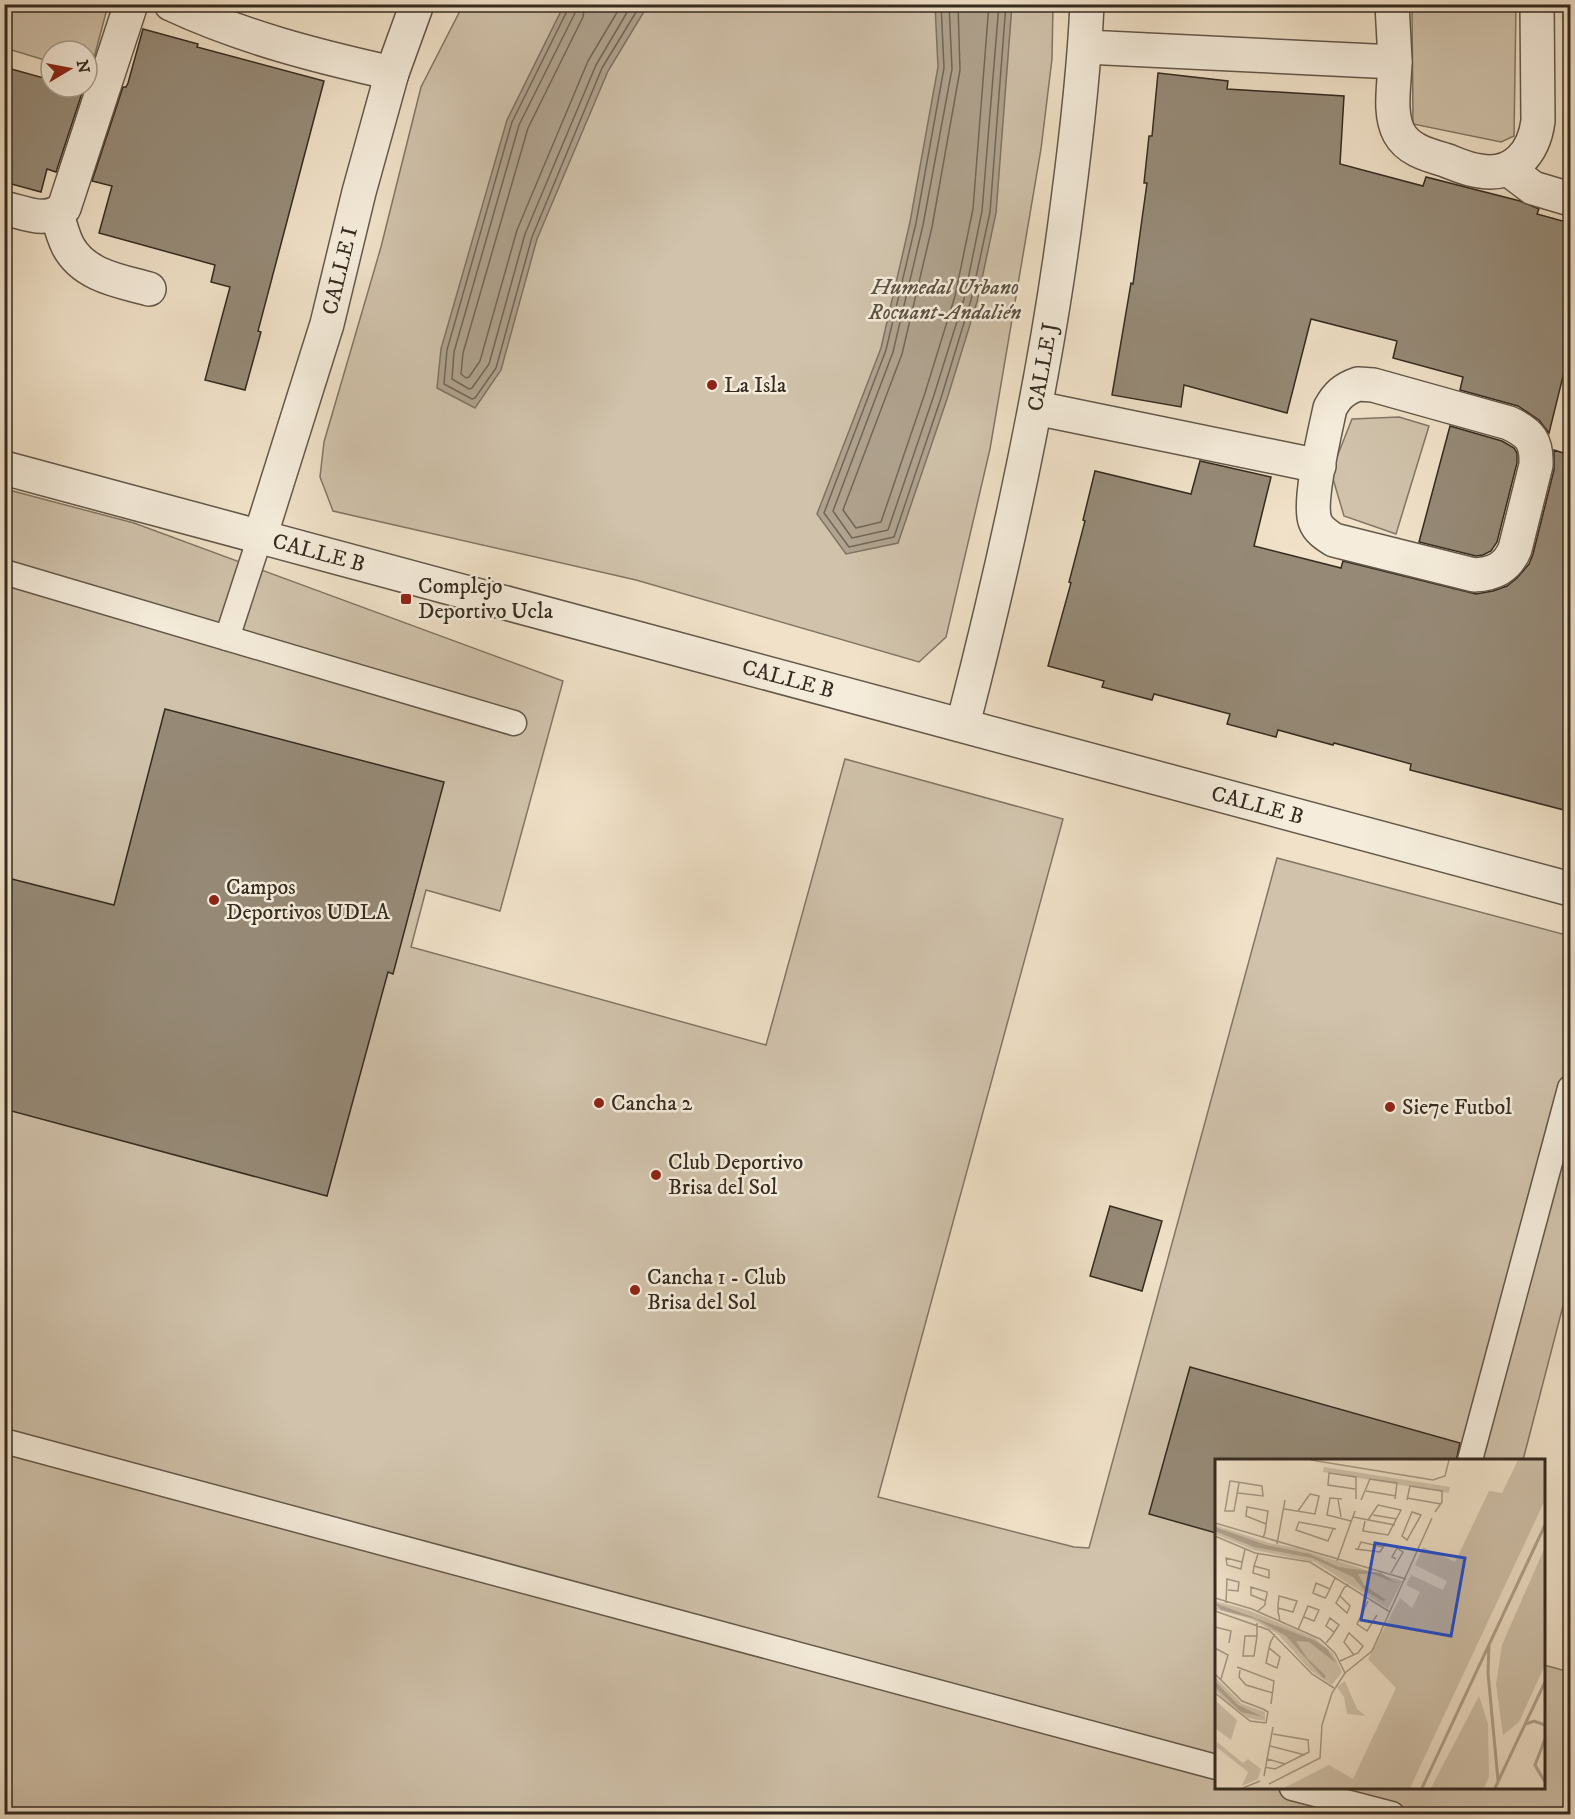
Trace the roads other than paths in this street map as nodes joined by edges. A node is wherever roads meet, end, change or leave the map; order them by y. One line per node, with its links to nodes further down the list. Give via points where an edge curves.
1 (131, 4): 13 (street, via 69,198)
2 (171, 4): 9 (street, via 279,45)
3 (417, 4): 9 (street, CALLE I)
4 (1087, 4): 7 (street, CALLE J)
5 (1392, 4): 8 (street)
6 (1537, 4): 10 (street, via 1537,132 1523,158)
7 (1085, 47): 8 (street); 15 (street, CALLE J, via 1065,226)
8 (1395, 62): 10 (street, via 1395,122 1408,145 1478,171)
9 (392, 73): 18 (street, CALLE I, via 327,324)
10 (1508, 169): 11 (street, via 1533,188)
11 (1570, 199)
12 (4, 208): 13 (street, via 46,218)
13 (57, 214): 14 (street, via 67,245 90,270)
14 (149, 289)
15 (1036, 408): 16 (street); 22 (street, CALLE J)
16 (1319, 466): 16 (street, via 1312,513 1324,534 1334,540 1474,575 1499,570 1510,561 1536,465 1536,451 1531,438 1509,423 1358,384 1335,397)
17 (4, 468): 18 (street, CALLE B)
18 (260, 537): 20 (lane); 22 (street, CALLE B)
19 (4, 572): 20 (lane)
20 (227, 638): 21 (lane)
21 (514, 723)
22 (963, 724): 23 (street, CALLE B)
23 (1570, 889)
24 (1570, 1088): 26 (lane)
25 (4, 1441): 27 (lane)
26 (1471, 1459)
27 (1215, 1767)
28 (1296, 1789): 29 (lane)
29 (1392, 1815)

